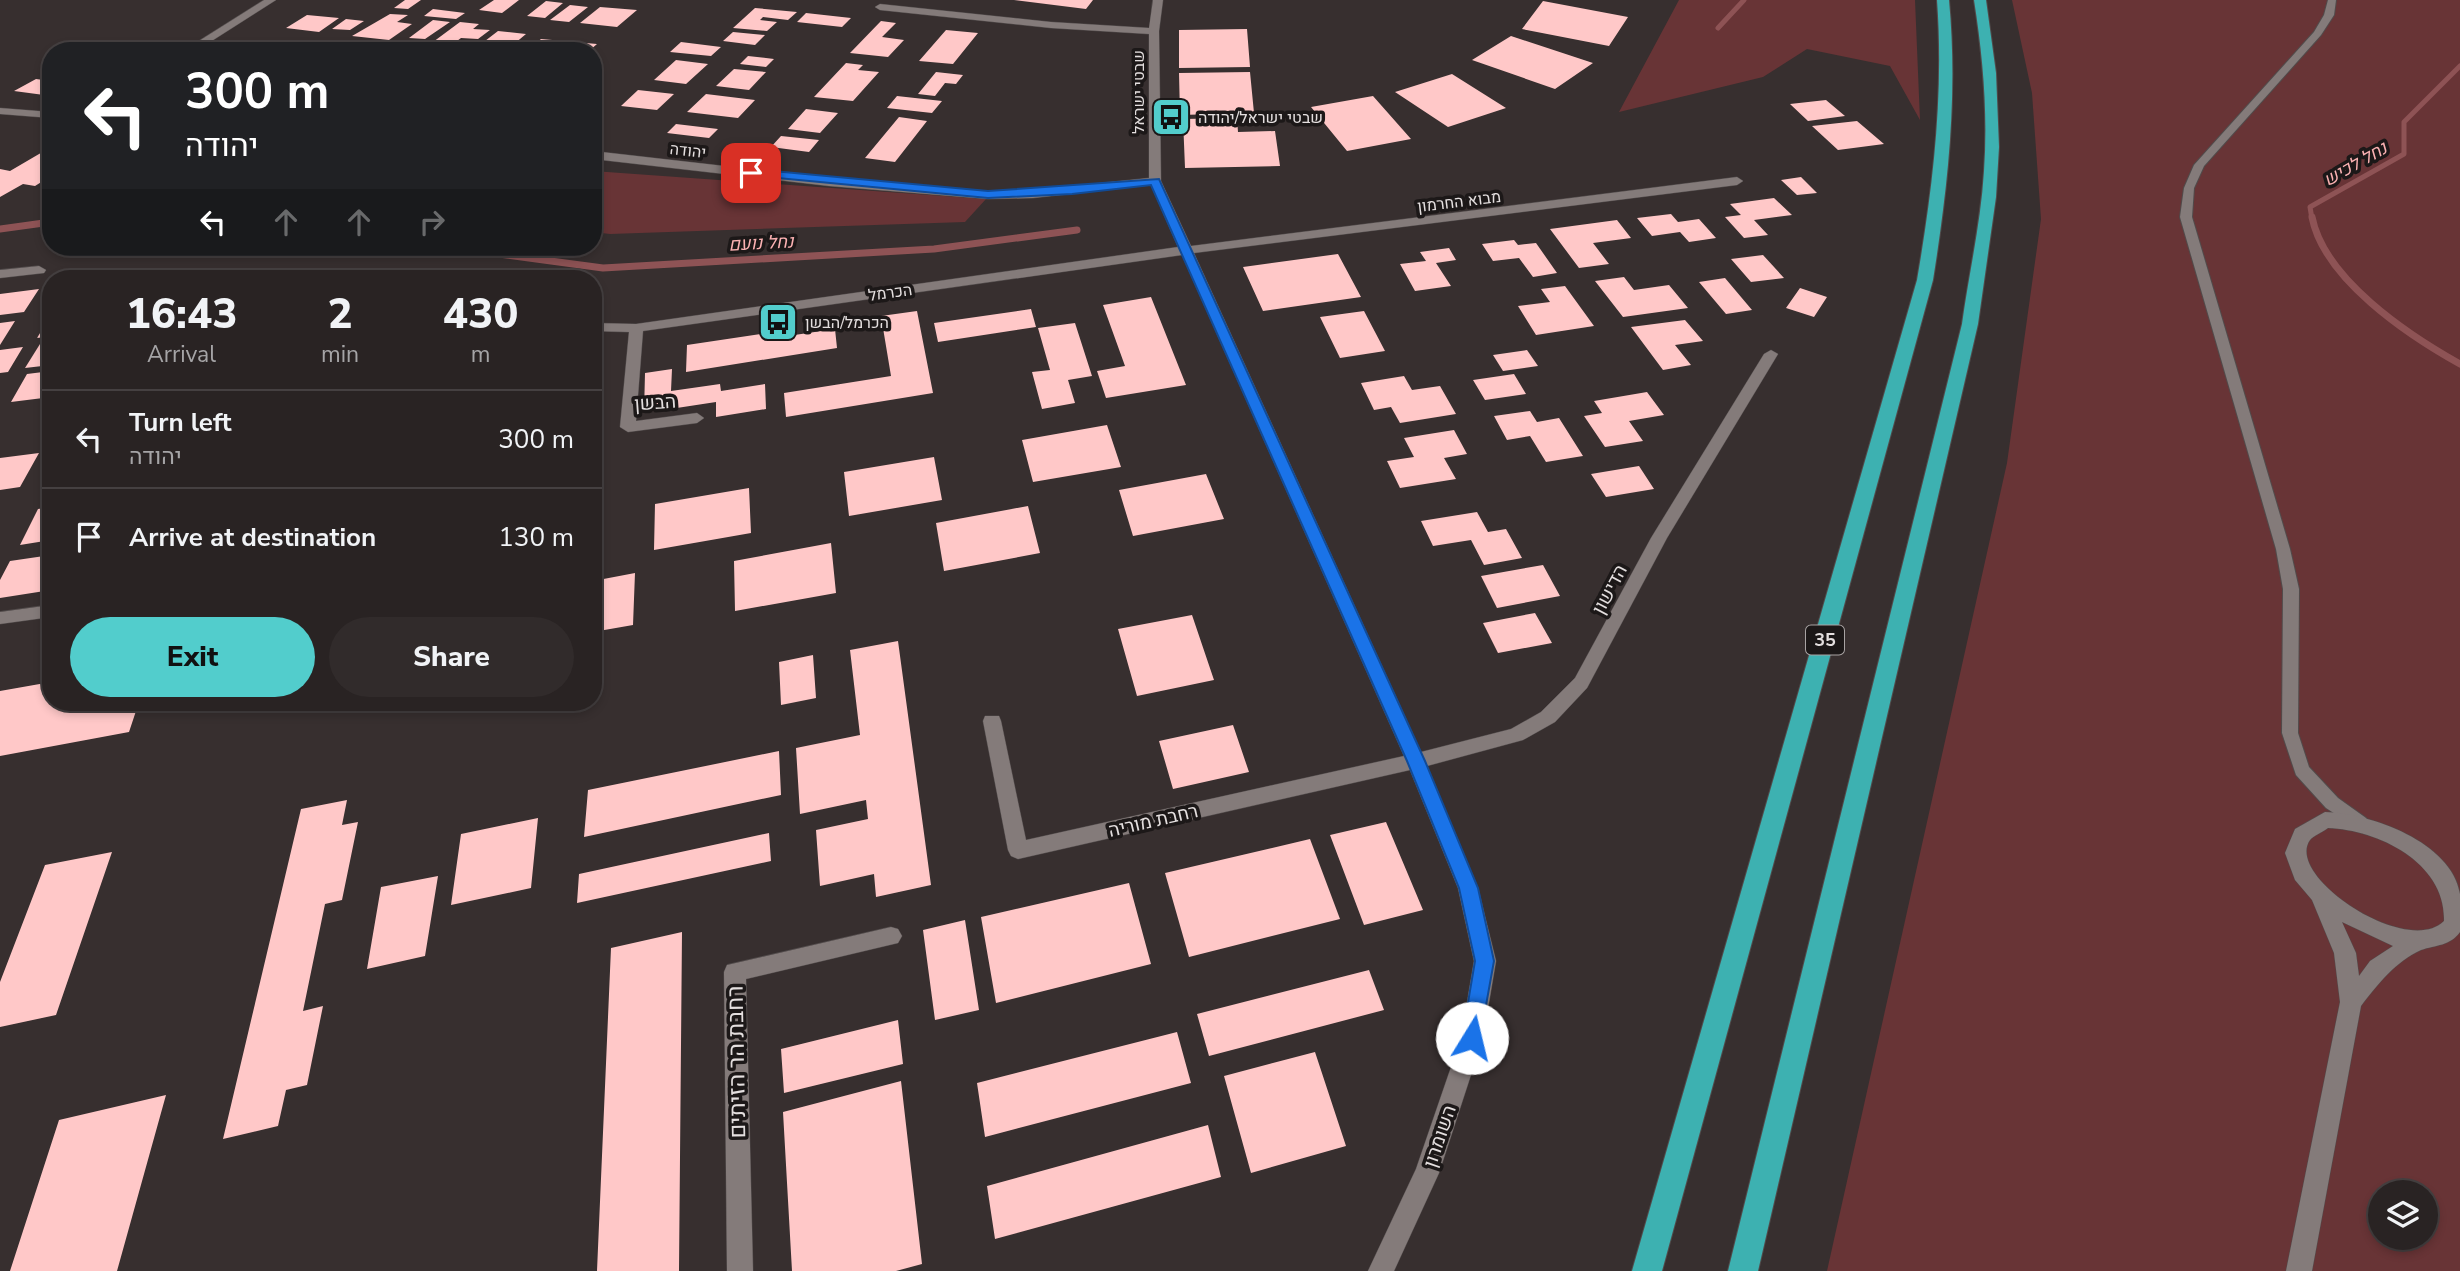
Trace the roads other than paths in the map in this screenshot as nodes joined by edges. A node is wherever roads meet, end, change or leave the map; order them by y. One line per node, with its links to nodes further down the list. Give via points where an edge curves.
1 (271, 0): 8 (street)
2 (1943, 0): 35 (highway, 35, via 1945,148 1925,280)
3 (1980, 0): 36 (highway, via 1991,88 1991,132 1989,194 1970,324)
4 (2332, 0): 25 (lane, via 2318,33 2199,165 2189,188 2186,217 2283,549 2291,589 2290,733 2302,770 2332,803)
5 (1158, 1): 7 (street, שבטי ישראל)
6 (880, 7): 7 (street)
7 (1154, 31): 12 (street, שבטי ישראל)
8 (203, 42)
9 (0, 111): 10 (street)
10 (42, 114)
11 (602, 156): 12 (street, יהודה, via 988,195)
12 (1155, 181): 14 (street, השומרון)
13 (1737, 181): 14 (street, מבוא החרמון)
14 (1186, 250): 18 (street, הכרמל); 24 (street, השומרון)
15 (39, 270): 16 (street)
16 (0, 274)
17 (602, 327): 18 (street, הכרמל)
18 (636, 328): 20 (street, הבשן, via 628,427)
19 (1771, 354): 24 (street, הדישון, via 1659,538 1581,683 1548,717 1516,735)
20 (697, 418)
21 (42, 612): 22 (street)
22 (0, 618)
23 (992, 721): 24 (street, רחבת מוריה, via 1018,850)
24 (1416, 761): 34 (street, השומרון, via 1468,888 1485,961 1472,1038 1444,1124 1427,1173)
25 (2360, 823): 26 (street, via 2400,839); 28 (street, via 2325,820 2308,827 2298,839 2296,856)
26 (2424, 856): 27 (street); 29 (street, via 2455,896)
27 (2460, 876)
28 (2319, 895): 31 (street, via 2365,928); 32 (street, via 2345,953)
29 (2456, 927): 31 (street, via 2438,938)
30 (891, 936): 33 (street, רחבת הר הזיתים, via 735,972)
31 (2418, 942): 32 (street, via 2378,968)
32 (2351, 1002): 37 (street)
33 (740, 1271)
34 (1381, 1271)
35 (1647, 1271)
36 (1743, 1271)
37 (2299, 1271)

